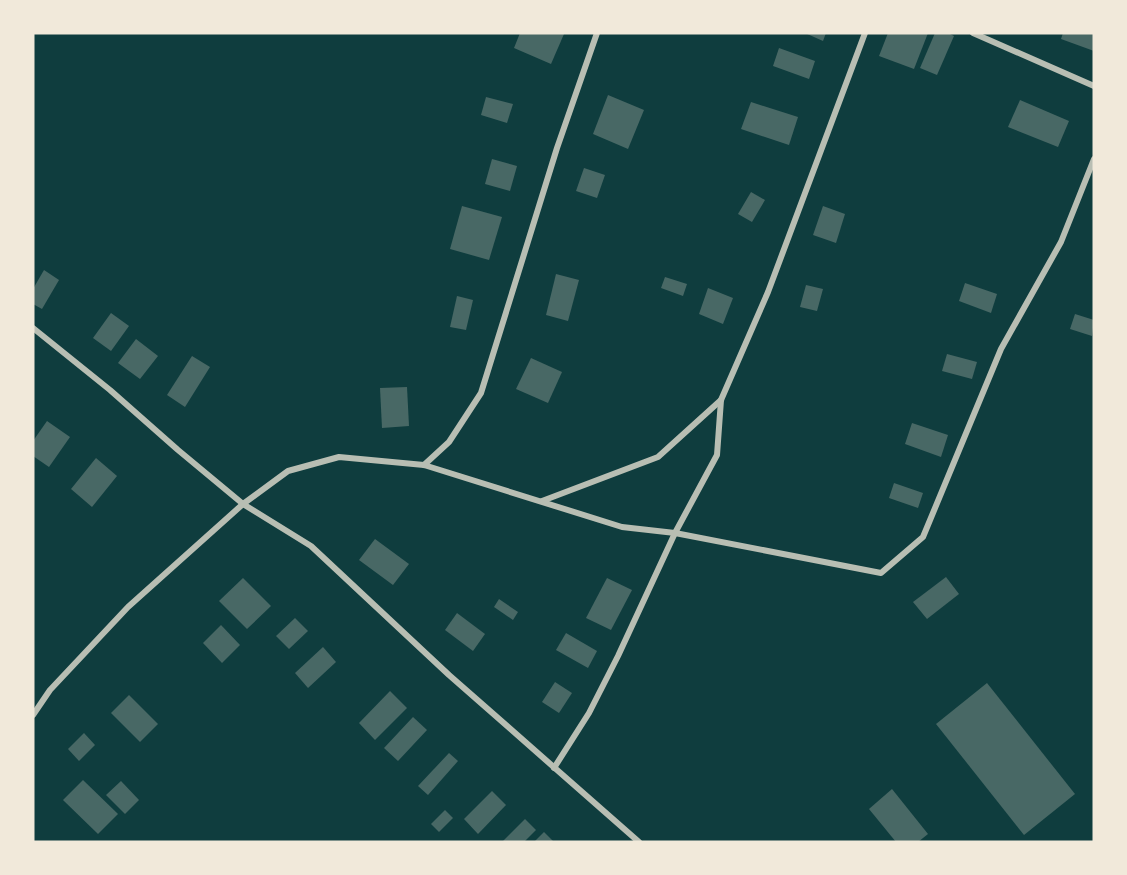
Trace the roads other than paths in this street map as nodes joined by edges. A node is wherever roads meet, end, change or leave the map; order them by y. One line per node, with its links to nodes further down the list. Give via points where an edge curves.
1 (597, 33): 8 (street, via 481,393 449,442)
2 (865, 33): 7 (street, via 768,292)
3 (973, 33): 4 (street)
4 (1094, 86)
5 (1094, 159): 11 (street, via 1061,242 1001,349 923,537 880,573)
6 (33, 328): 10 (street)
7 (721, 400): 9 (street, via 658,457); 11 (street, via 717,455)
8 (424, 465): 9 (street); 10 (street, via 339,457 288,471)
9 (542, 501): 11 (street, via 622,527)
10 (243, 504): 12 (street, via 128,607 50,690); 13 (street, via 311,546)
11 (675, 533): 13 (street, via 589,713)
12 (33, 715)
13 (555, 768): 14 (street)
14 (639, 842)

